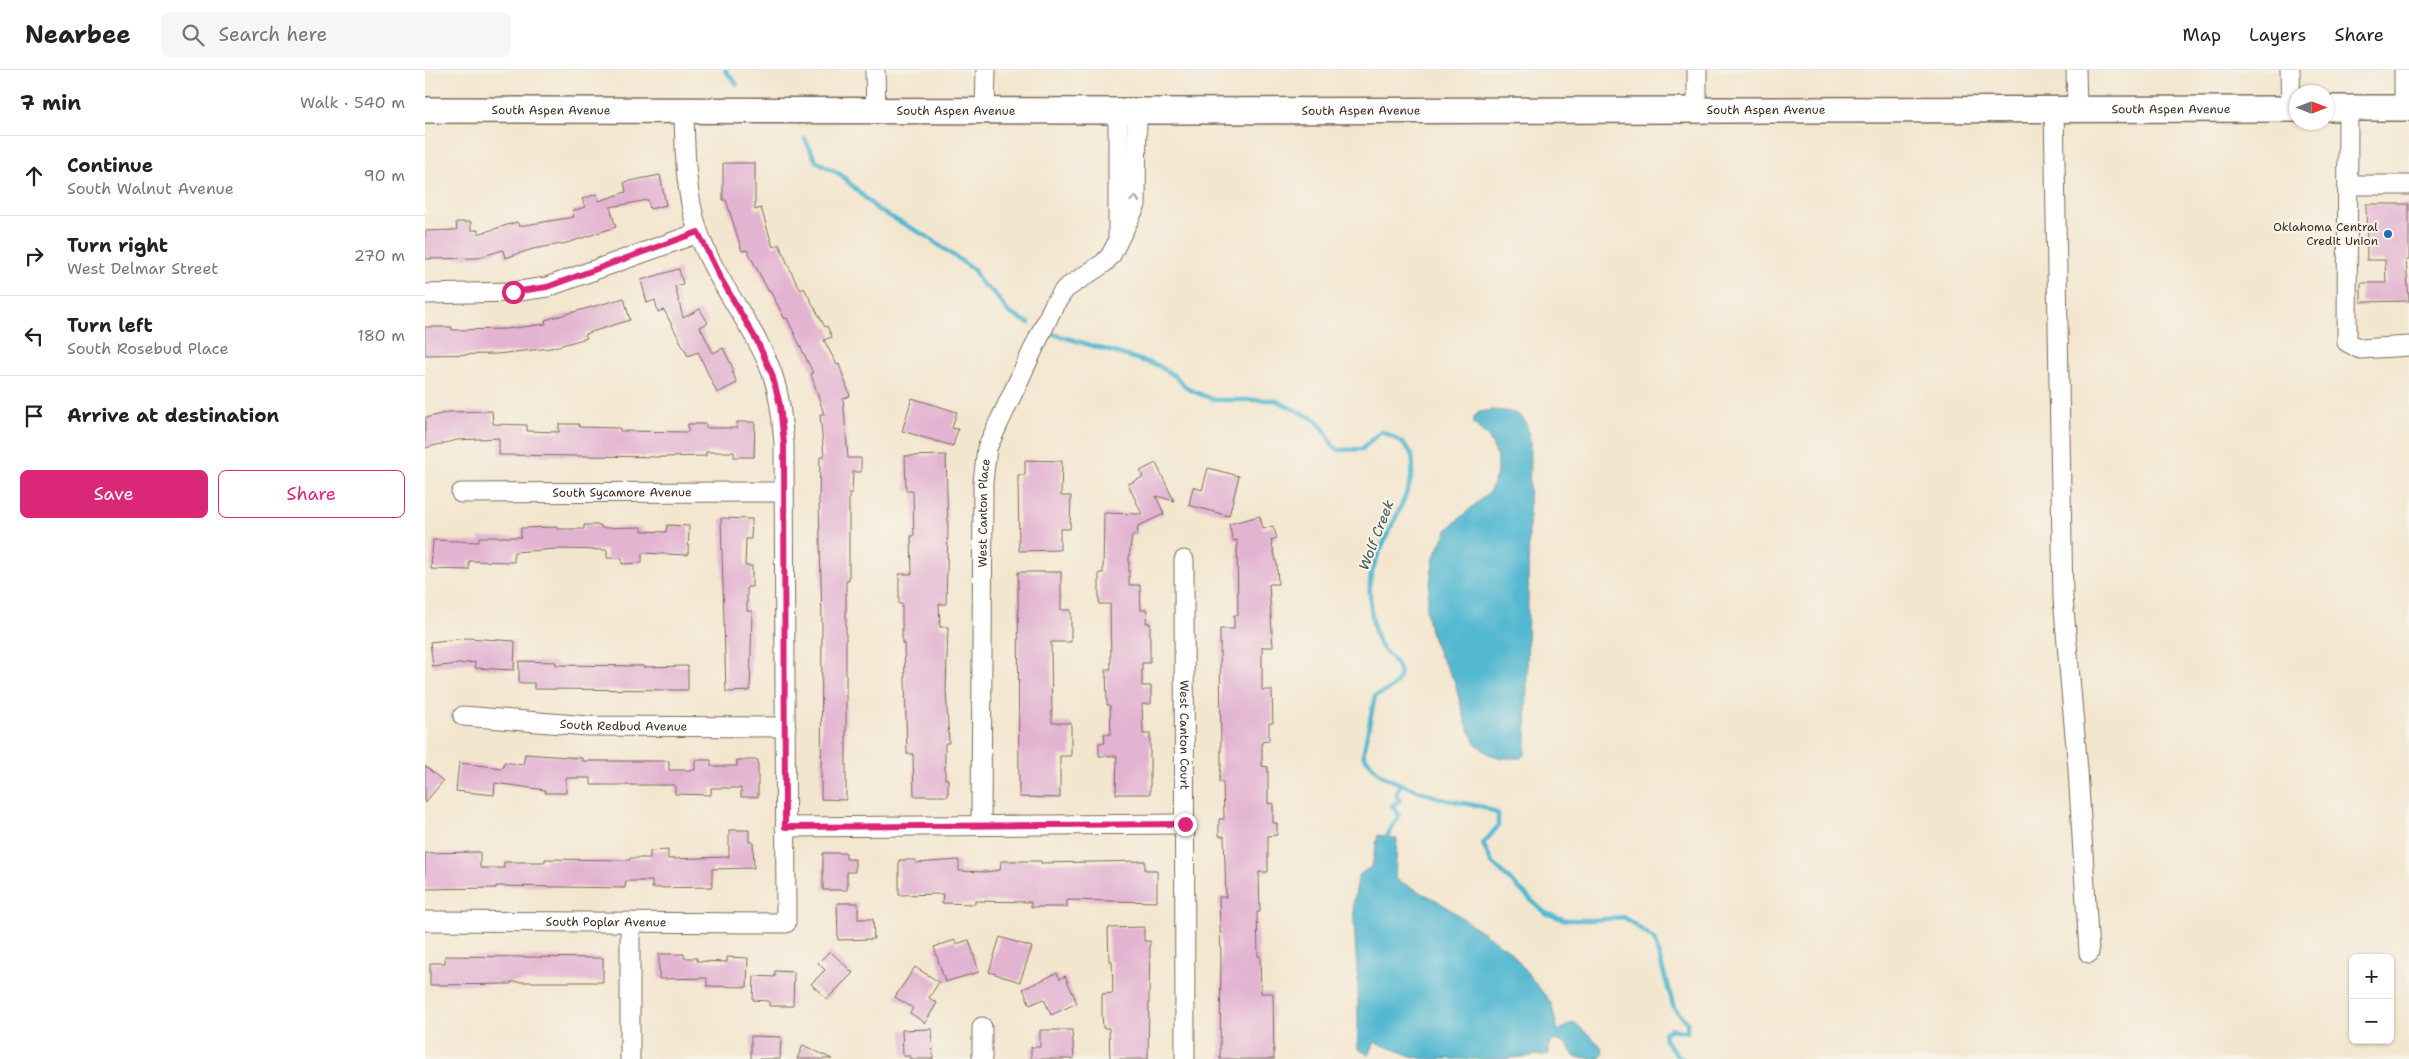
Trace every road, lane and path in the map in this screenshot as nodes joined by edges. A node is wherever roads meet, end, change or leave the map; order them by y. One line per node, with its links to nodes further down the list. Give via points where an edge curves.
1 (875, 70): 15 (street)
2 (986, 70): 16 (street)
3 (1697, 70): 13 (street)
4 (2077, 70): 10 (street)
5 (2290, 70): 7 (street)
6 (2404, 70): 9 (street)
7 (2292, 85)
8 (2337, 108): 9 (main road); 18 (street)
9 (2406, 108)
10 (2066, 109): 11 (main road, South Aspen Avenue); 13 (main road, South Aspen Avenue); 33 (street, via 2063,598)
11 (2289, 109)
12 (425, 110): 14 (main road, South Aspen Avenue)
13 (1697, 110): 17 (main road, South Aspen Avenue)
14 (684, 111): 15 (main road, South Aspen Avenue); 20 (street, via 687,189)
15 (876, 111): 16 (main road, South Aspen Avenue)
16 (985, 111): 17 (main road, South Aspen Avenue)
17 (1128, 111): 29 (street, West Canton Place, via 1118,244 1104,263 1065,289 1054,304 987,448 983,482)
18 (2348, 185): 19 (street); 22 (street, via 2347,342 2360,348)
19 (2409, 185)
20 (698, 232): 21 (street, via 547,287 513,292); 23 (street, via 772,374 780,405 784,444)
21 (425, 294)
22 (2409, 346)
23 (784, 492): 24 (street, South Sycamore Avenue); 27 (street)
24 (461, 493)
25 (1184, 560): 28 (street, West Canton Court)
26 (463, 716): 27 (street, South Redbud Avenue, via 588,726)
27 (786, 727): 30 (street)
28 (1185, 824): 29 (street); 37 (street, West Canton Court)
29 (981, 826): 30 (street)
30 (785, 827): 32 (street, South Poplar Avenue, via 786,923)
31 (425, 921): 32 (street, South Poplar Avenue)
32 (630, 922): 35 (street)
33 (2089, 953)
34 (982, 1027): 36 (street)
35 (630, 1059)
36 (982, 1059)
37 (1185, 1059)

